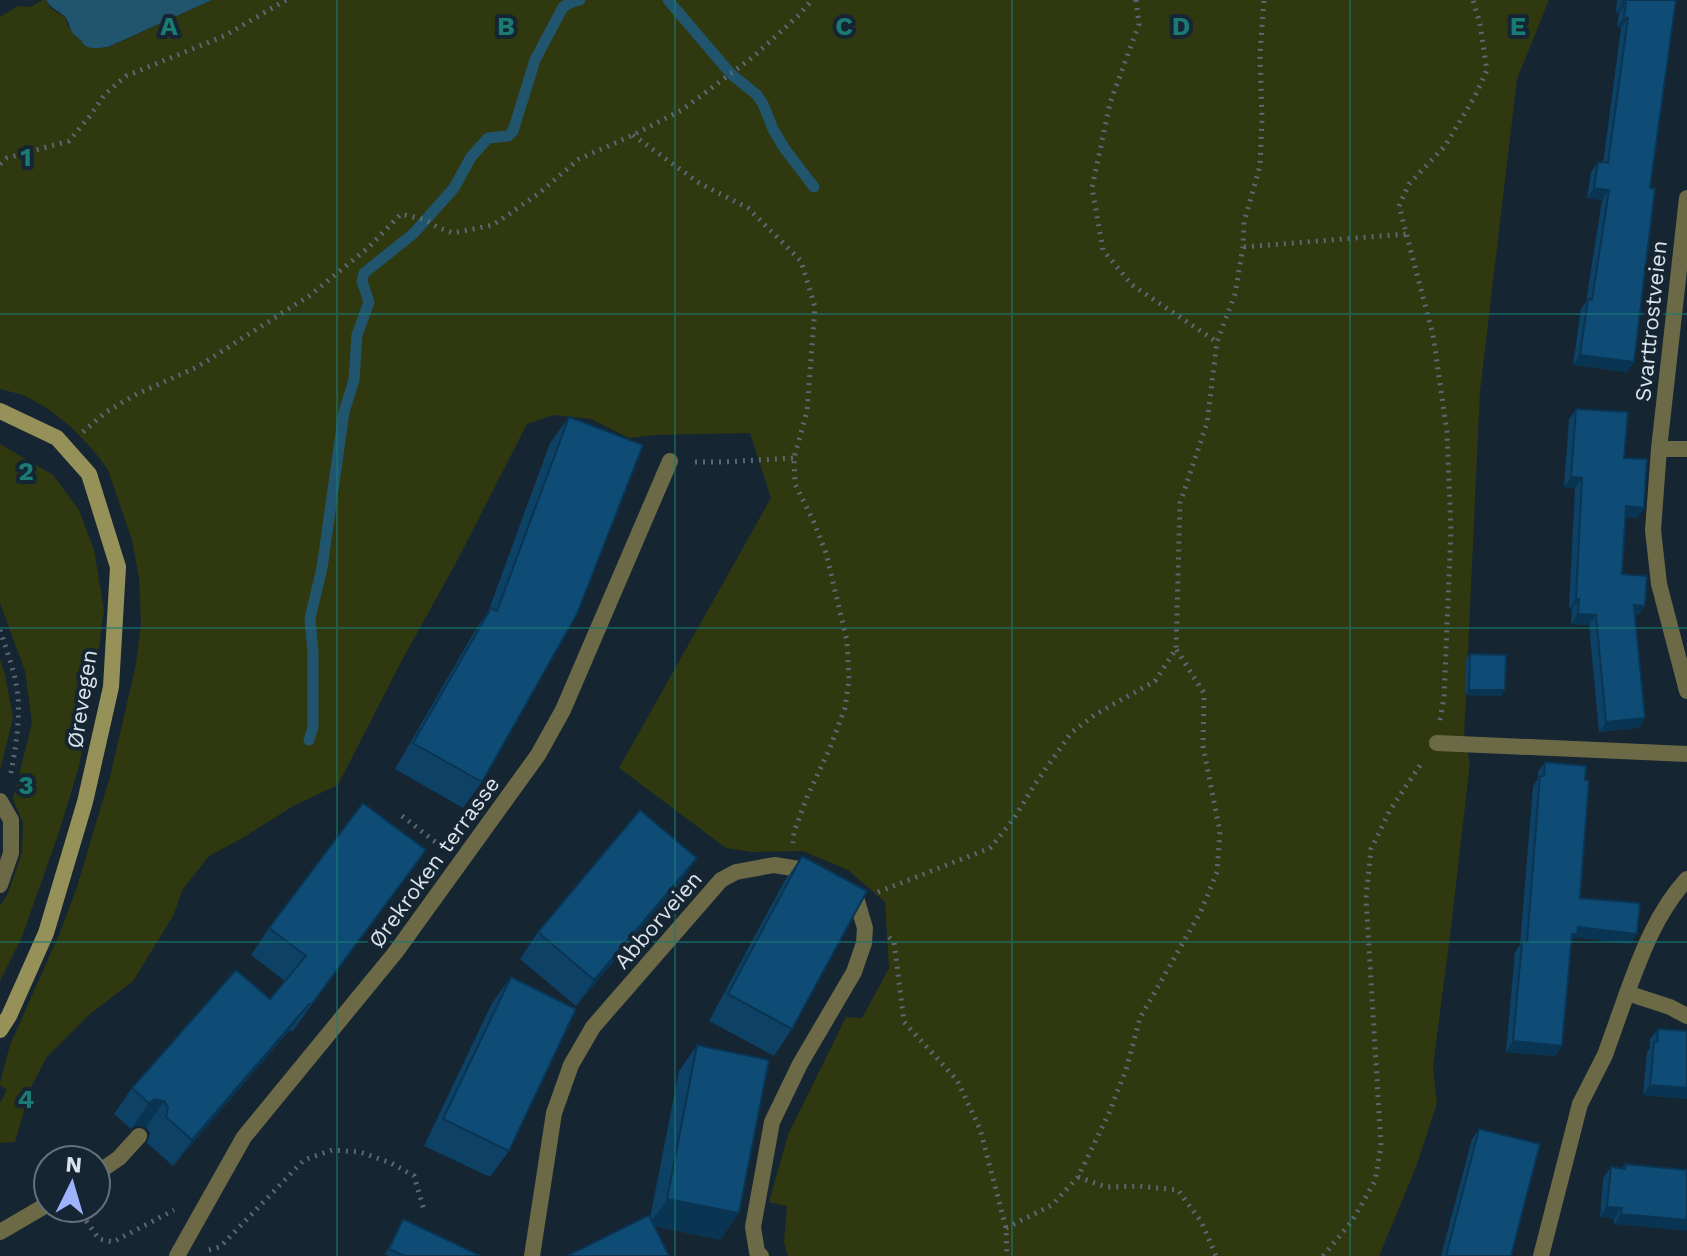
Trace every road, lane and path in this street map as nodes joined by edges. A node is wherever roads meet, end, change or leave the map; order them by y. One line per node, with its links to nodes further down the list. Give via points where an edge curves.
1 (286, 0): 7 (path, via 224,36 126,76 69,141)
2 (812, 0): 6 (path, via 742,65 682,110)
3 (1136, 0): 11 (path, via 1139,24 1110,103 1092,188 1103,250 1132,285)
4 (1264, 0): 10 (path, via 1260,166 1244,222)
5 (1473, 0): 9 (path, via 1487,70 1445,146 1409,184 1399,206)
6 (633, 135): 13 (path, via 579,159 493,225 453,233 401,214 309,296 197,367 106,412); 16 (path, via 699,183 748,208 801,261 815,307 807,411)
7 (0, 164)
8 (1687, 198): 14 (street, Svarttrostveien)
9 (1406, 234): 10 (path); 21 (path, via 1433,335 1447,432 1451,530 1444,698)
10 (1243, 247): 11 (path, via 1235,294)
11 (1217, 342): 19 (path, via 1207,423 1180,503)
12 (0, 411): 13 (street, Ørevegen)
13 (65, 447): 33 (street, Ørevegen, via 89,474 118,567 111,687 85,802 46,933)
14 (1659, 449): 15 (street); 20 (street, Svarttrostveien, via 1653,530 1659,584)
15 (1687, 449)
16 (794, 458): 17 (path); 27 (path, via 795,484 826,553 847,641 849,680 845,708 794,832)
17 (670, 461): 37 (street, Ørekroken terrasse, via 580,673 538,755 395,953 244,1137)
18 (0, 630): 23 (path, via 18,696)
19 (1176, 649): 30 (path, via 1155,681 1071,733 990,848); 36 (path, via 1204,693 1203,746 1220,832 1217,872 1201,911 1140,1018 1115,1099)
20 (1687, 691)
21 (1437, 743): 22 (street); 49 (path, via 1390,810 1371,849 1366,898 1381,1146 1375,1181)
22 (1687, 754)
23 (9, 785)
24 (0, 801): 29 (street, via 11,820 11,853)
25 (402, 816): 26 (path)
26 (438, 844)
27 (791, 868): 30 (street, Abborveien, via 814,872); 46 (street, Abborveien, via 774,865 721,880 593,1027 571,1065 554,1113)
28 (1687, 879): 31 (street, via 1647,939)
29 (0, 885)
30 (857, 901): 41 (path, via 894,942 904,1022 957,1080 980,1129); 44 (street, via 865,928 854,972 772,1122 753,1227)
31 (1627, 993): 32 (street); 50 (street, via 1580,1104)
32 (1687, 1016)
33 (0, 1030)
34 (139, 1136): 35 (street)
35 (112, 1163)
36 (1078, 1177): 41 (path, via 1052,1205); 48 (path, via 1106,1187 1178,1190 1202,1223)
37 (212, 1194): 40 (path, via 113,1242 99,1239); 45 (street, Ørekroken terrasse)
38 (424, 1210): 43 (path, via 414,1176 360,1152 332,1150 304,1160 220,1247)
39 (32, 1213): 42 (street)
40 (88, 1224)
41 (1006, 1228): 47 (path)
42 (0, 1232)
43 (196, 1253)
44 (755, 1255)
45 (177, 1256)
46 (532, 1256)
47 (1007, 1256)
48 (1216, 1256)
49 (1323, 1256)
50 (1541, 1256)

